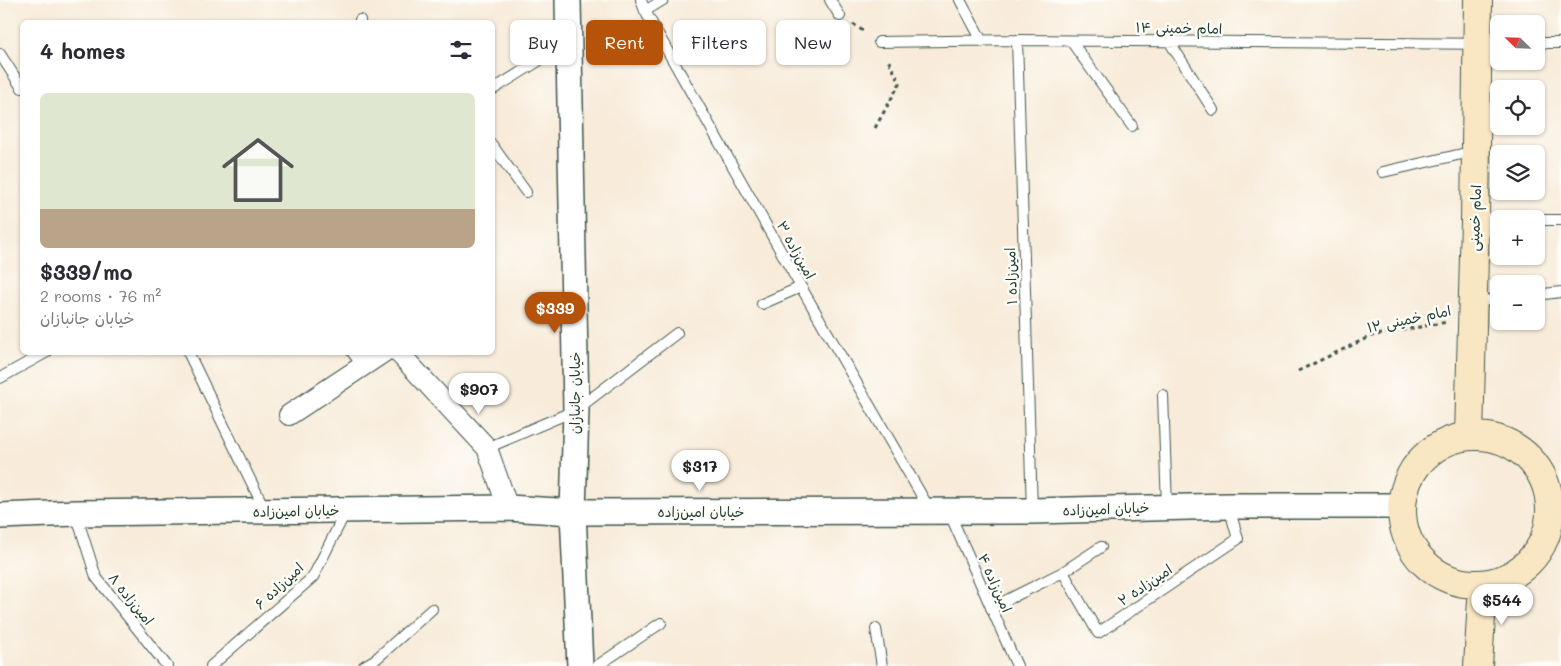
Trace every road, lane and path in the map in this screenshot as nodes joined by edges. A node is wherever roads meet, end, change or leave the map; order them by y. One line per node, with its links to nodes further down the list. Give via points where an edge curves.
1 (568, 0): 9 (street, خیابان جانبازان)
2 (641, 0): 7 (lane, امین‌زاده ۳)
3 (663, 0): 7 (lane)
4 (830, 0): 8 (lane)
5 (960, 0): 11 (lane)
6 (1478, 0): 17 (main road, امام خمینی)
7 (645, 11): 33 (lane, امین‌زاده ۳)
8 (840, 16): 13 (path)
9 (568, 20)
10 (1017, 40): 11 (lane, امام خمینی ۱۴); 12 (lane, امام خمینی ۱۴); 60 (lane, امین‌زاده ۱)
11 (982, 41): 13 (lane, امام خمینی ۱۴)
12 (1071, 41): 14 (lane, امام خمینی ۱۴); 24 (lane)
13 (879, 42): 25 (path, via 900,83)
14 (1169, 42): 17 (lane, امام خمینی ۱۴); 23 (lane)
15 (1545, 43): 16 (lane)
16 (1561, 43)
17 (1488, 45): 27 (main road, امام خمینی)
18 (0, 54): 21 (lane)
19 (531, 65): 22 (lane)
20 (569, 65): 48 (street, خیابان جانبازان)
21 (20, 85)
22 (495, 88)
23 (1213, 110)
24 (1132, 126)
25 (875, 128)
26 (495, 148): 29 (lane)
27 (1476, 151): 28 (lane); 32 (main road, امام خمینی)
28 (1383, 172)
29 (526, 192)
30 (1545, 220): 31 (lane)
31 (1561, 220)
32 (1487, 221): 38 (main road, امام خمینی)
33 (801, 287): 37 (lane); 59 (lane, امین‌زاده ۳)
34 (1561, 292): 35 (lane)
35 (1545, 294)
36 (1490, 303): 38 (lane)
37 (762, 304)
38 (1472, 310): 45 (path, امام خمینی ۱۲, via 1371,336); 50 (main road, امام خمینی)
39 (678, 333): 48 (lane)
40 (42, 355): 46 (lane)
41 (189, 355): 58 (lane)
42 (373, 355): 44 (street)
43 (401, 355): 51 (street)
44 (358, 359): 49 (street)
45 (1298, 371)
46 (0, 378)
47 (1163, 395): 54 (lane)
48 (576, 410): 51 (lane); 61 (street, خیابان جانبازان)
49 (289, 415)
50 (1469, 436): 53 (main road, via 1448,440 1415,466 1406,485); 56 (main road, via 1487,436 1519,449 1541,475)
51 (487, 448): 55 (street)
52 (1229, 506): 53 (street, خیابان امین‌زاده); 54 (street, خیابان امین‌زاده); 65 (lane, امین‌زاده ۲, via 1238,539 1098,633)
53 (1402, 506): 66 (main road, via 1403,528 1411,547 1424,564 1442,576 1462,583)
54 (1167, 507): 60 (street, خیابان امین‌زاده)
55 (508, 508): 57 (street, خیابان امین‌زاده); 61 (street, خیابان امین‌زاده)
56 (1555, 509): 66 (main road, via 1542,543 1532,558 1504,578)
57 (346, 510): 58 (street, خیابان امین‌زاده); 72 (lane, امین‌زاده ۶, via 313,577)
58 (266, 511): 62 (street, خیابان امین‌زاده)
59 (940, 511): 60 (street, خیابان امین‌زاده); 61 (street, خیابان امین‌زاده); 67 (lane, امین‌زاده ۴)
60 (1032, 511)
61 (573, 512): 74 (street, خیابان جانبازان)
62 (76, 513): 63 (street, خیابان امین‌زاده); 71 (lane, امین‌زاده ۸, via 96,577)
63 (0, 516)
64 (1101, 547): 65 (lane)
65 (1063, 572): 67 (lane)
66 (1483, 584): 78 (main road)
67 (991, 608): 77 (lane, امین‌زاده ۴)
68 (432, 609): 73 (lane)
69 (661, 623): 75 (lane)
70 (876, 629): 76 (lane)
71 (167, 666)
72 (211, 666)
73 (364, 666)
74 (580, 666)
75 (597, 666)
76 (882, 666)
77 (1017, 666)
78 (1478, 666)

